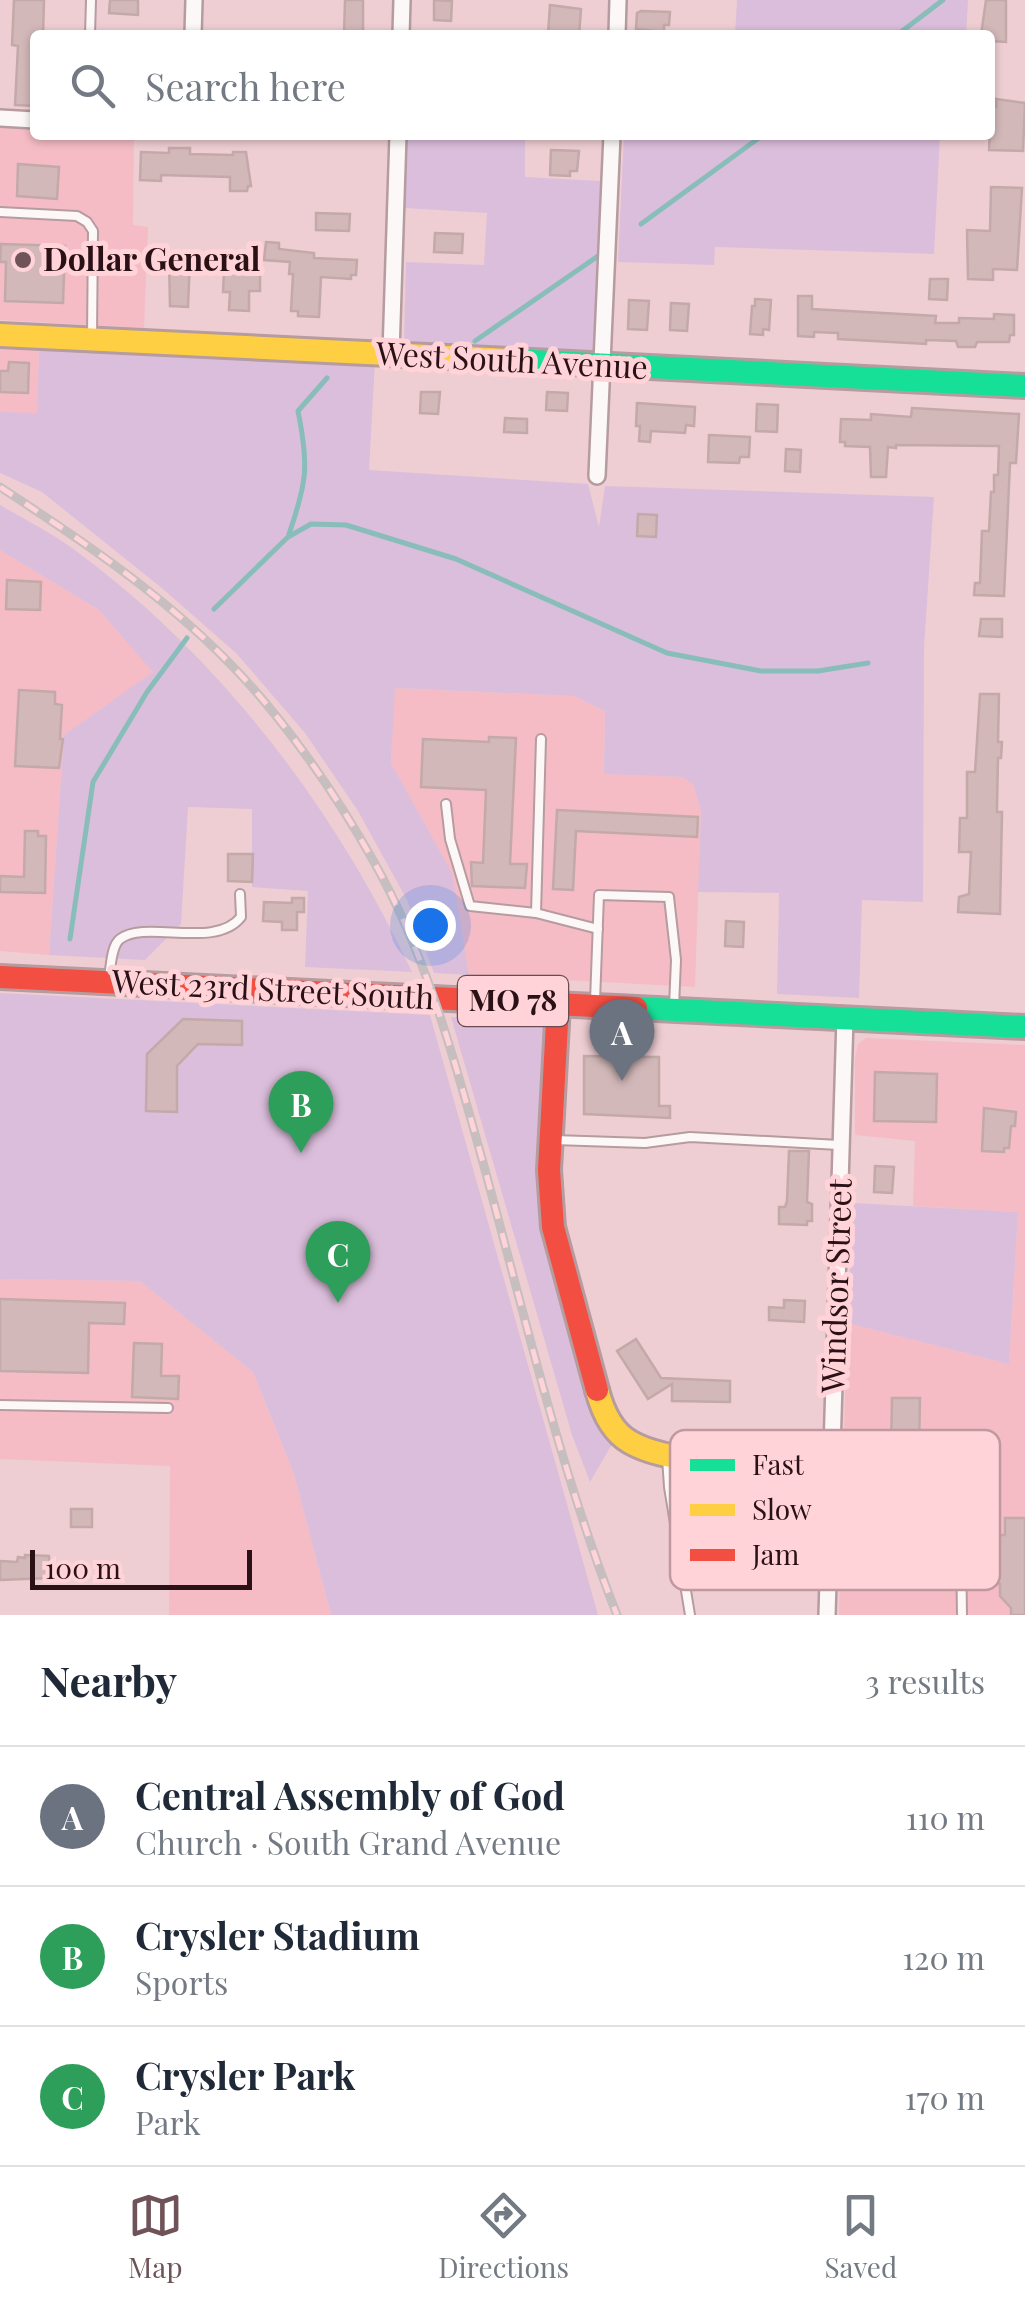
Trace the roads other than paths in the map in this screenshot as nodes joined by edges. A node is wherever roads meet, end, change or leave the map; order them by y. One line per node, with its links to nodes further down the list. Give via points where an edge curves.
1 (91, 0): 5 (lane)
2 (194, 0): 6 (street)
3 (402, 0): 7 (street)
4 (618, 0): 8 (street)
5 (90, 30)
6 (193, 30)
7 (401, 30)
8 (616, 30)
9 (0, 118): 10 (street)
10 (30, 120)
11 (398, 140): 16 (street)
12 (612, 140): 17 (street)
13 (0, 212): 15 (lane, via 88,222 94,232)
14 (0, 335): 15 (street, West South Avenue)
15 (92, 339): 16 (street, West South Avenue)
16 (391, 353): 17 (street, West South Avenue)
17 (601, 367): 18 (street, West South Avenue); 19 (street)
18 (1025, 386)
19 (596, 476)
20 (541, 740): 23 (lane)
21 (446, 804): 23 (lane, via 470,906)
22 (240, 894): 26 (lane, via 242,917 225,930 120,938)
23 (536, 913): 24 (lane)
24 (598, 928): 28 (lane); 29 (lane, via 599,895 669,897)
25 (0, 976): 26 (street, West 23rd Street South / MO 78)
26 (108, 982): 27 (street, West 23rd Street South / MO 78)
27 (558, 1004): 28 (street, West 23rd Street South / MO 78); 33 (street)
28 (595, 1006): 29 (street, West 23rd Street South / MO 78)
29 (674, 1010): 31 (street, West 23rd Street South / MO 78)
30 (1025, 1016): 32 (street)
31 (845, 1018): 32 (street, West 23rd Street South / MO 78); 34 (street, Windsor Street)
32 (1025, 1028)
33 (550, 1139): 34 (lane, via 645,1143 690,1136); 38 (street, via 553,1233 601,1404 628,1442)
34 (841, 1145): 37 (street, Windsor Street)
35 (0, 1405): 36 (lane)
36 (168, 1408)
37 (833, 1430)
38 (668, 1457): 39 (lane)
39 (670, 1493)
40 (686, 1590): 42 (lane)
41 (828, 1590): 43 (street, Windsor Street)
42 (690, 1615)
43 (827, 1615)

